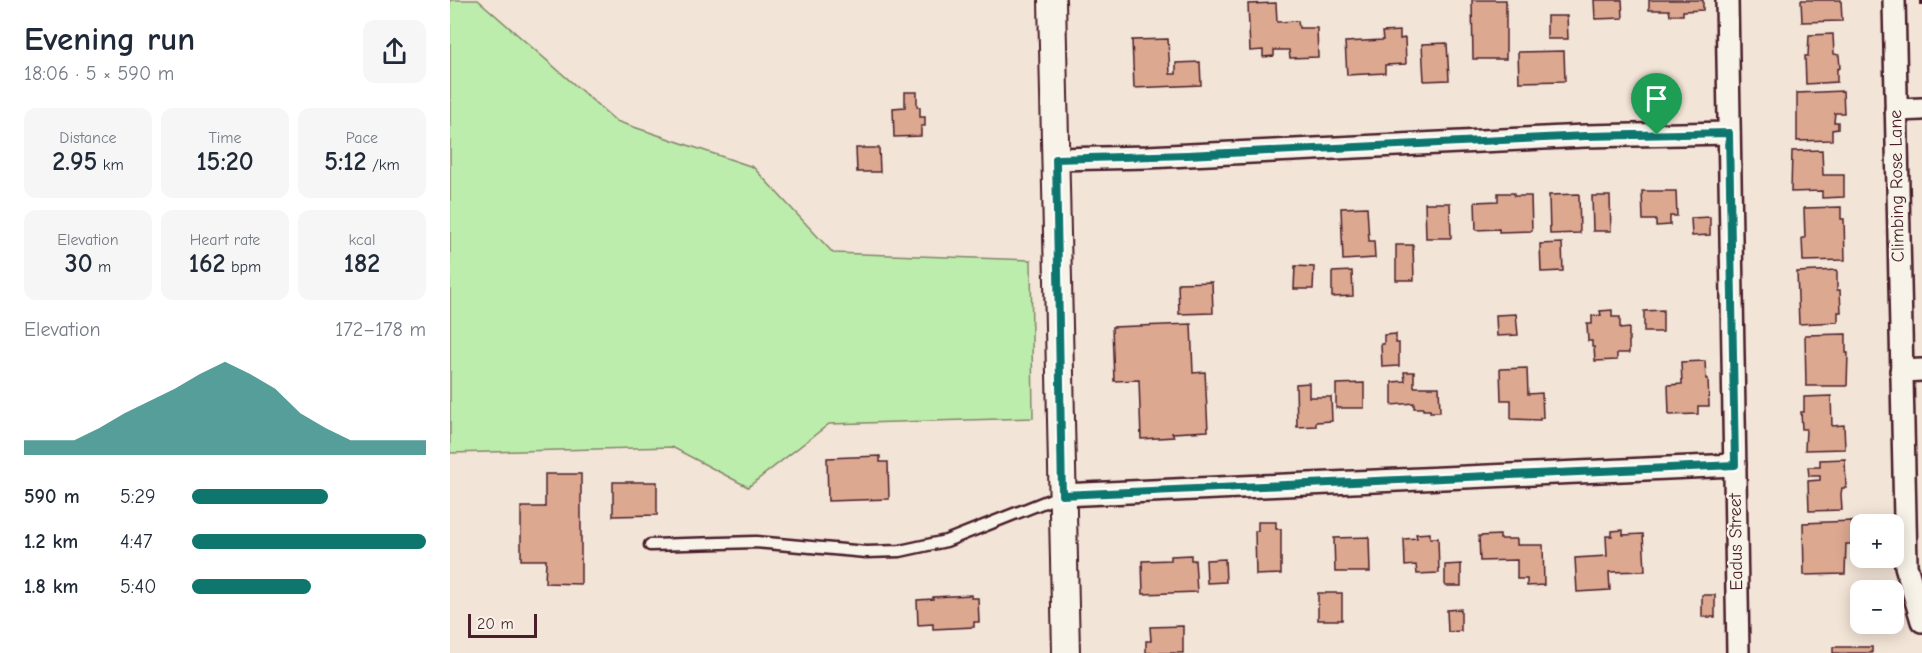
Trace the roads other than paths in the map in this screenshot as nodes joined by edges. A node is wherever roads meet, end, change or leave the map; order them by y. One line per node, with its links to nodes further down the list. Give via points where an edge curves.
1 (1052, 0): 7 (street)
2 (1727, 0): 6 (street, Eadus Street)
3 (1894, 0): 5 (street, Climbing Rose Lane)
4 (1922, 109): 5 (street)
5 (1896, 110): 9 (street, Climbing Rose Lane)
6 (1729, 133): 7 (street); 10 (street, Eadus Street)
7 (1056, 159): 11 (street)
8 (1922, 370): 9 (street)
9 (1901, 371): 13 (street, Climbing Rose Lane, via 1906,566)
10 (1735, 465): 11 (street); 15 (street, Eadus Street)
11 (1062, 495): 12 (lane, via 946,541 900,551 866,552 756,542); 14 (street)
12 (650, 545)
13 (1922, 621)
14 (1066, 653)
15 (1738, 653)

